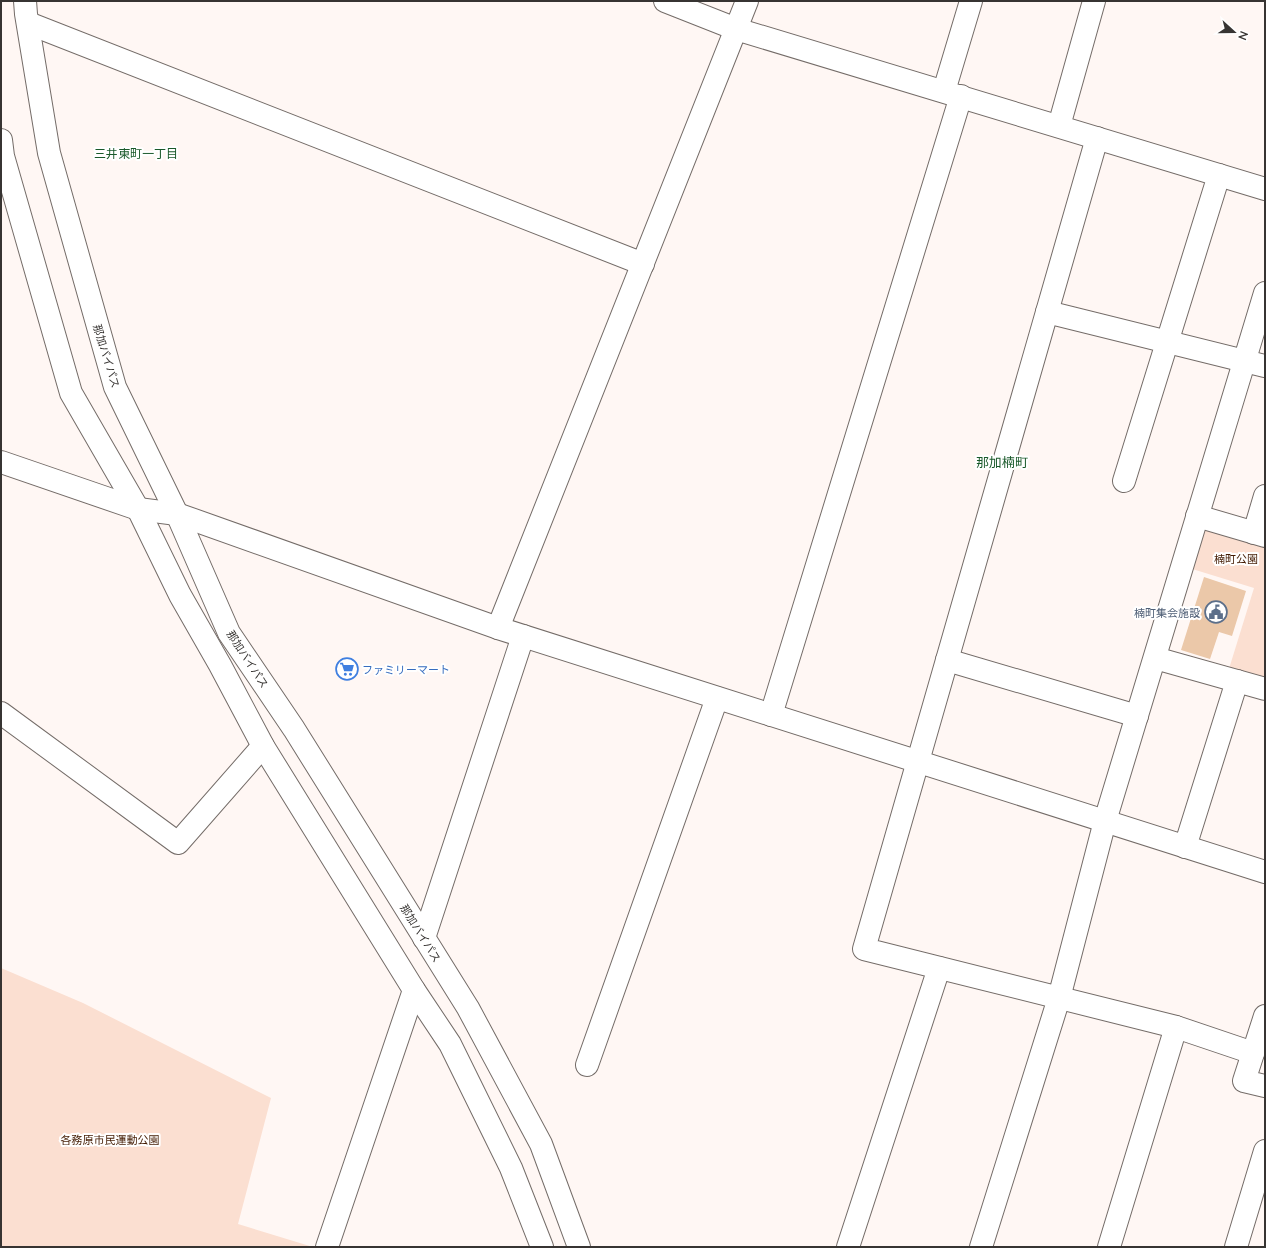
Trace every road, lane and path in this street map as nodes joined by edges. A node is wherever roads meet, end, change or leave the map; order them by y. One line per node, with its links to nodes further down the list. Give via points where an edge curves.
1 (25, 1): 6 (main road, 那加バイパス)
2 (665, 1): 7 (main road)
3 (748, 1): 7 (main road)
4 (971, 1): 8 (main road)
5 (1094, 1): 9 (main road)
6 (28, 23): 14 (main road); 23 (main road, 那加バイパス, via 49,153 115,387)
7 (736, 29): 8 (main road); 14 (main road)
8 (952, 94): 9 (main road); 34 (main road)
9 (1059, 126): 10 (main road)
10 (1097, 138): 12 (main road); 16 (main road)
11 (1, 140): 22 (main road, via 71,393)
12 (1219, 175): 13 (main road); 17 (main road)
13 (1265, 189)
14 (643, 264): 26 (main road)
15 (1265, 293): 18 (main road)
16 (1047, 312): 17 (main road); 29 (main road)
17 (1167, 341): 18 (main road); 20 (main road)
18 (1255, 363): 24 (main road)
19 (1, 462): 22 (main road)
20 (1124, 481)
21 (1265, 496): 25 (main road)
22 (138, 509): 23 (main road); 36 (main road, via 180,595)
23 (177, 514): 26 (main road); 41 (main road, 那加バイパス, via 229,633 294,729)
24 (1197, 516): 25 (main road); 28 (main road)
25 (1260, 534)
26 (498, 628): 27 (main road)
27 (523, 636): 32 (main road); 41 (main road)
28 (1155, 658): 30 (main road); 35 (main road)
29 (947, 660): 35 (main road); 37 (main road)
30 (1237, 681): 31 (main road); 39 (main road)
31 (1265, 689)
32 (717, 698): 34 (main road); 48 (main road)
33 (1, 713): 36 (main road, via 178,843)
34 (771, 715): 37 (main road)
35 (1137, 716): 38 (main road)
36 (263, 746): 43 (main road)
37 (918, 762): 38 (main road); 42 (main road, via 864,949)
38 (1105, 821): 39 (main road); 44 (main road)
39 (1186, 847): 40 (main road)
40 (1265, 872)
41 (424, 938): 53 (main road, 那加バイパス, via 468,1008 541,1144)
42 (939, 968): 44 (main road); 54 (main road)
43 (414, 990): 51 (main road); 52 (main road, via 450,1044 511,1168)
44 (1060, 998): 46 (main road); 55 (main road)
45 (1265, 1016): 47 (main road)
46 (1176, 1027): 47 (main road); 56 (main road)
47 (1253, 1053): 49 (main road, via 1244,1081)
48 (587, 1065)
49 (1265, 1086)
50 (1265, 1151): 57 (main road)
51 (327, 1247)
52 (542, 1247)
53 (579, 1247)
54 (848, 1247)
55 (981, 1247)
56 (1109, 1247)
57 (1236, 1247)

